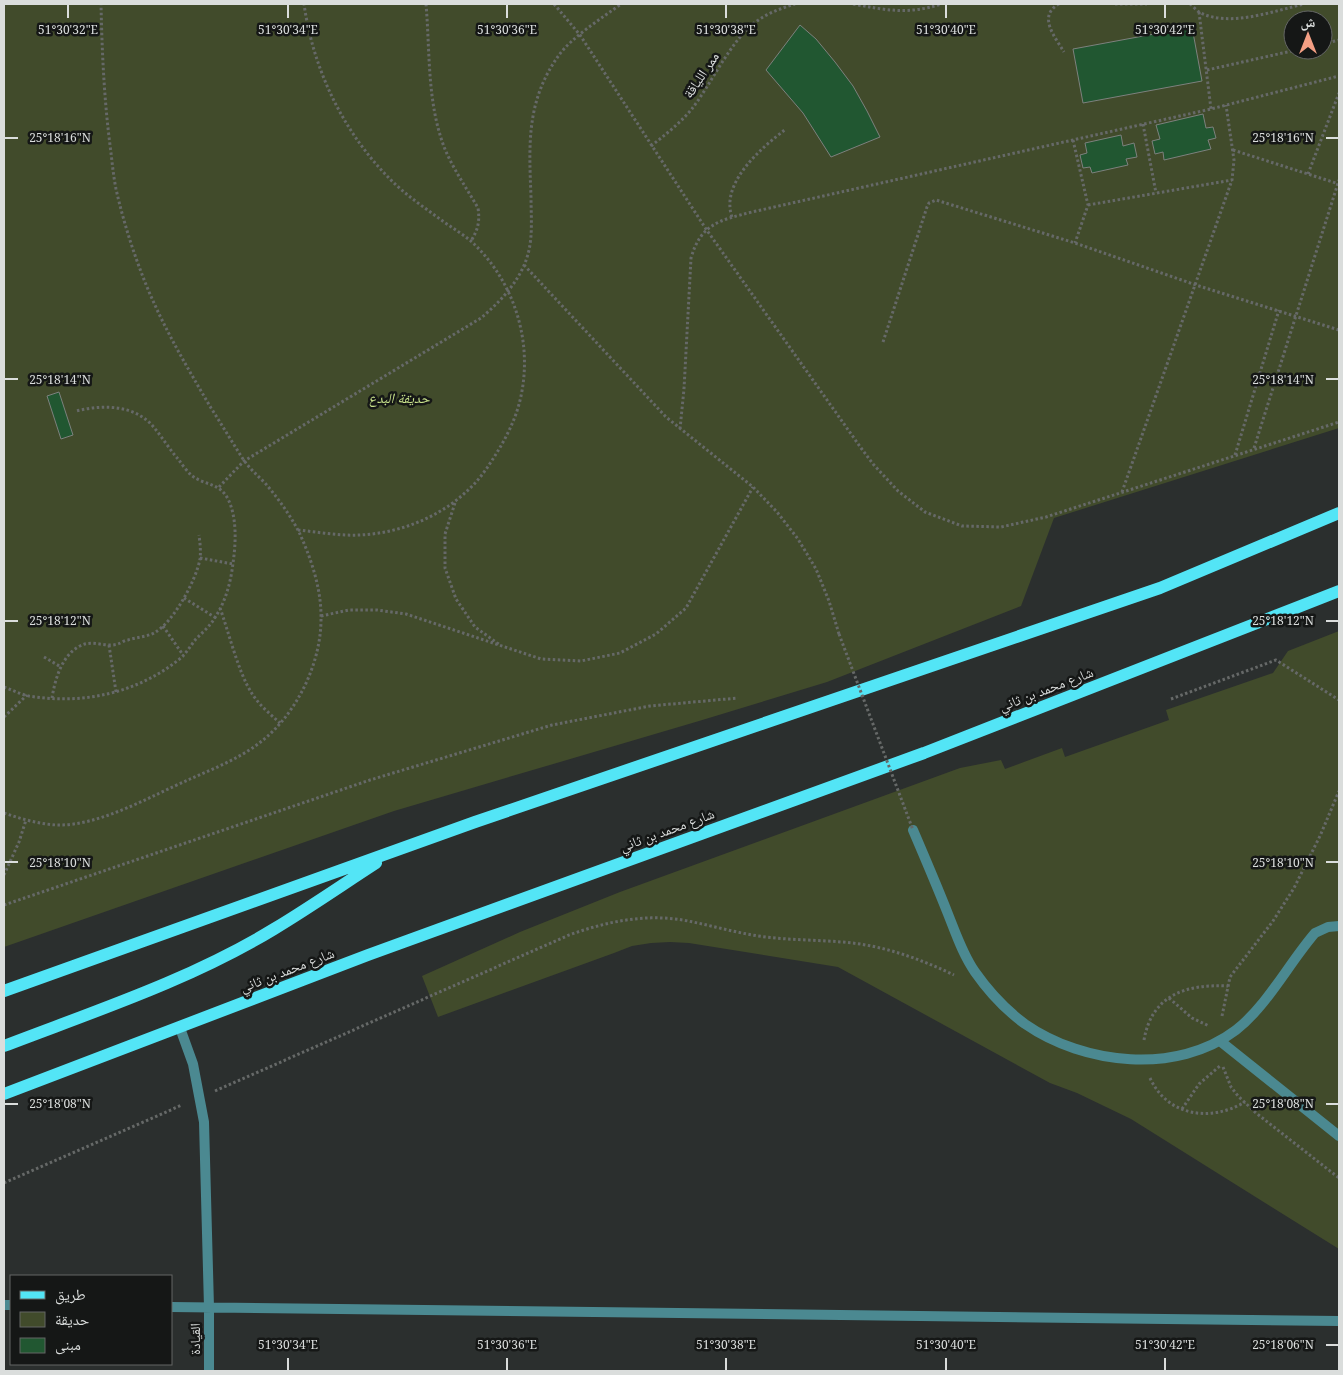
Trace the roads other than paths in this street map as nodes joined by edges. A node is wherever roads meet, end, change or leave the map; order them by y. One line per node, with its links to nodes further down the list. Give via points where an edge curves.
1 (1339, 513): 4 (main road, via 1160,588)
2 (1339, 591): 7 (main road, شارع محمد بن ثاني, via 924,753 368,955)
3 (914, 830): 8 (street, via 974,971 989,991 1026,1024 1048,1037 1088,1052 1125,1059 1163,1058 1200,1050)
4 (397, 850): 6 (main road); 9 (main road, via 274,930 210,963 170,982)
5 (1339, 926): 8 (street, via 1328,926 1315,934 1252,1015)
6 (4, 991)
7 (180, 1028): 10 (main road, شارع محمد بن ثاني); 13 (street, القيادة, via 193,1064 204,1122)
8 (1220, 1041): 11 (street)
9 (4, 1046)
10 (4, 1094)
11 (1339, 1136)
12 (172, 1307): 13 (street)
13 (209, 1307): 14 (street); 15 (street, القيادة)
14 (1339, 1321)
15 (209, 1371)

